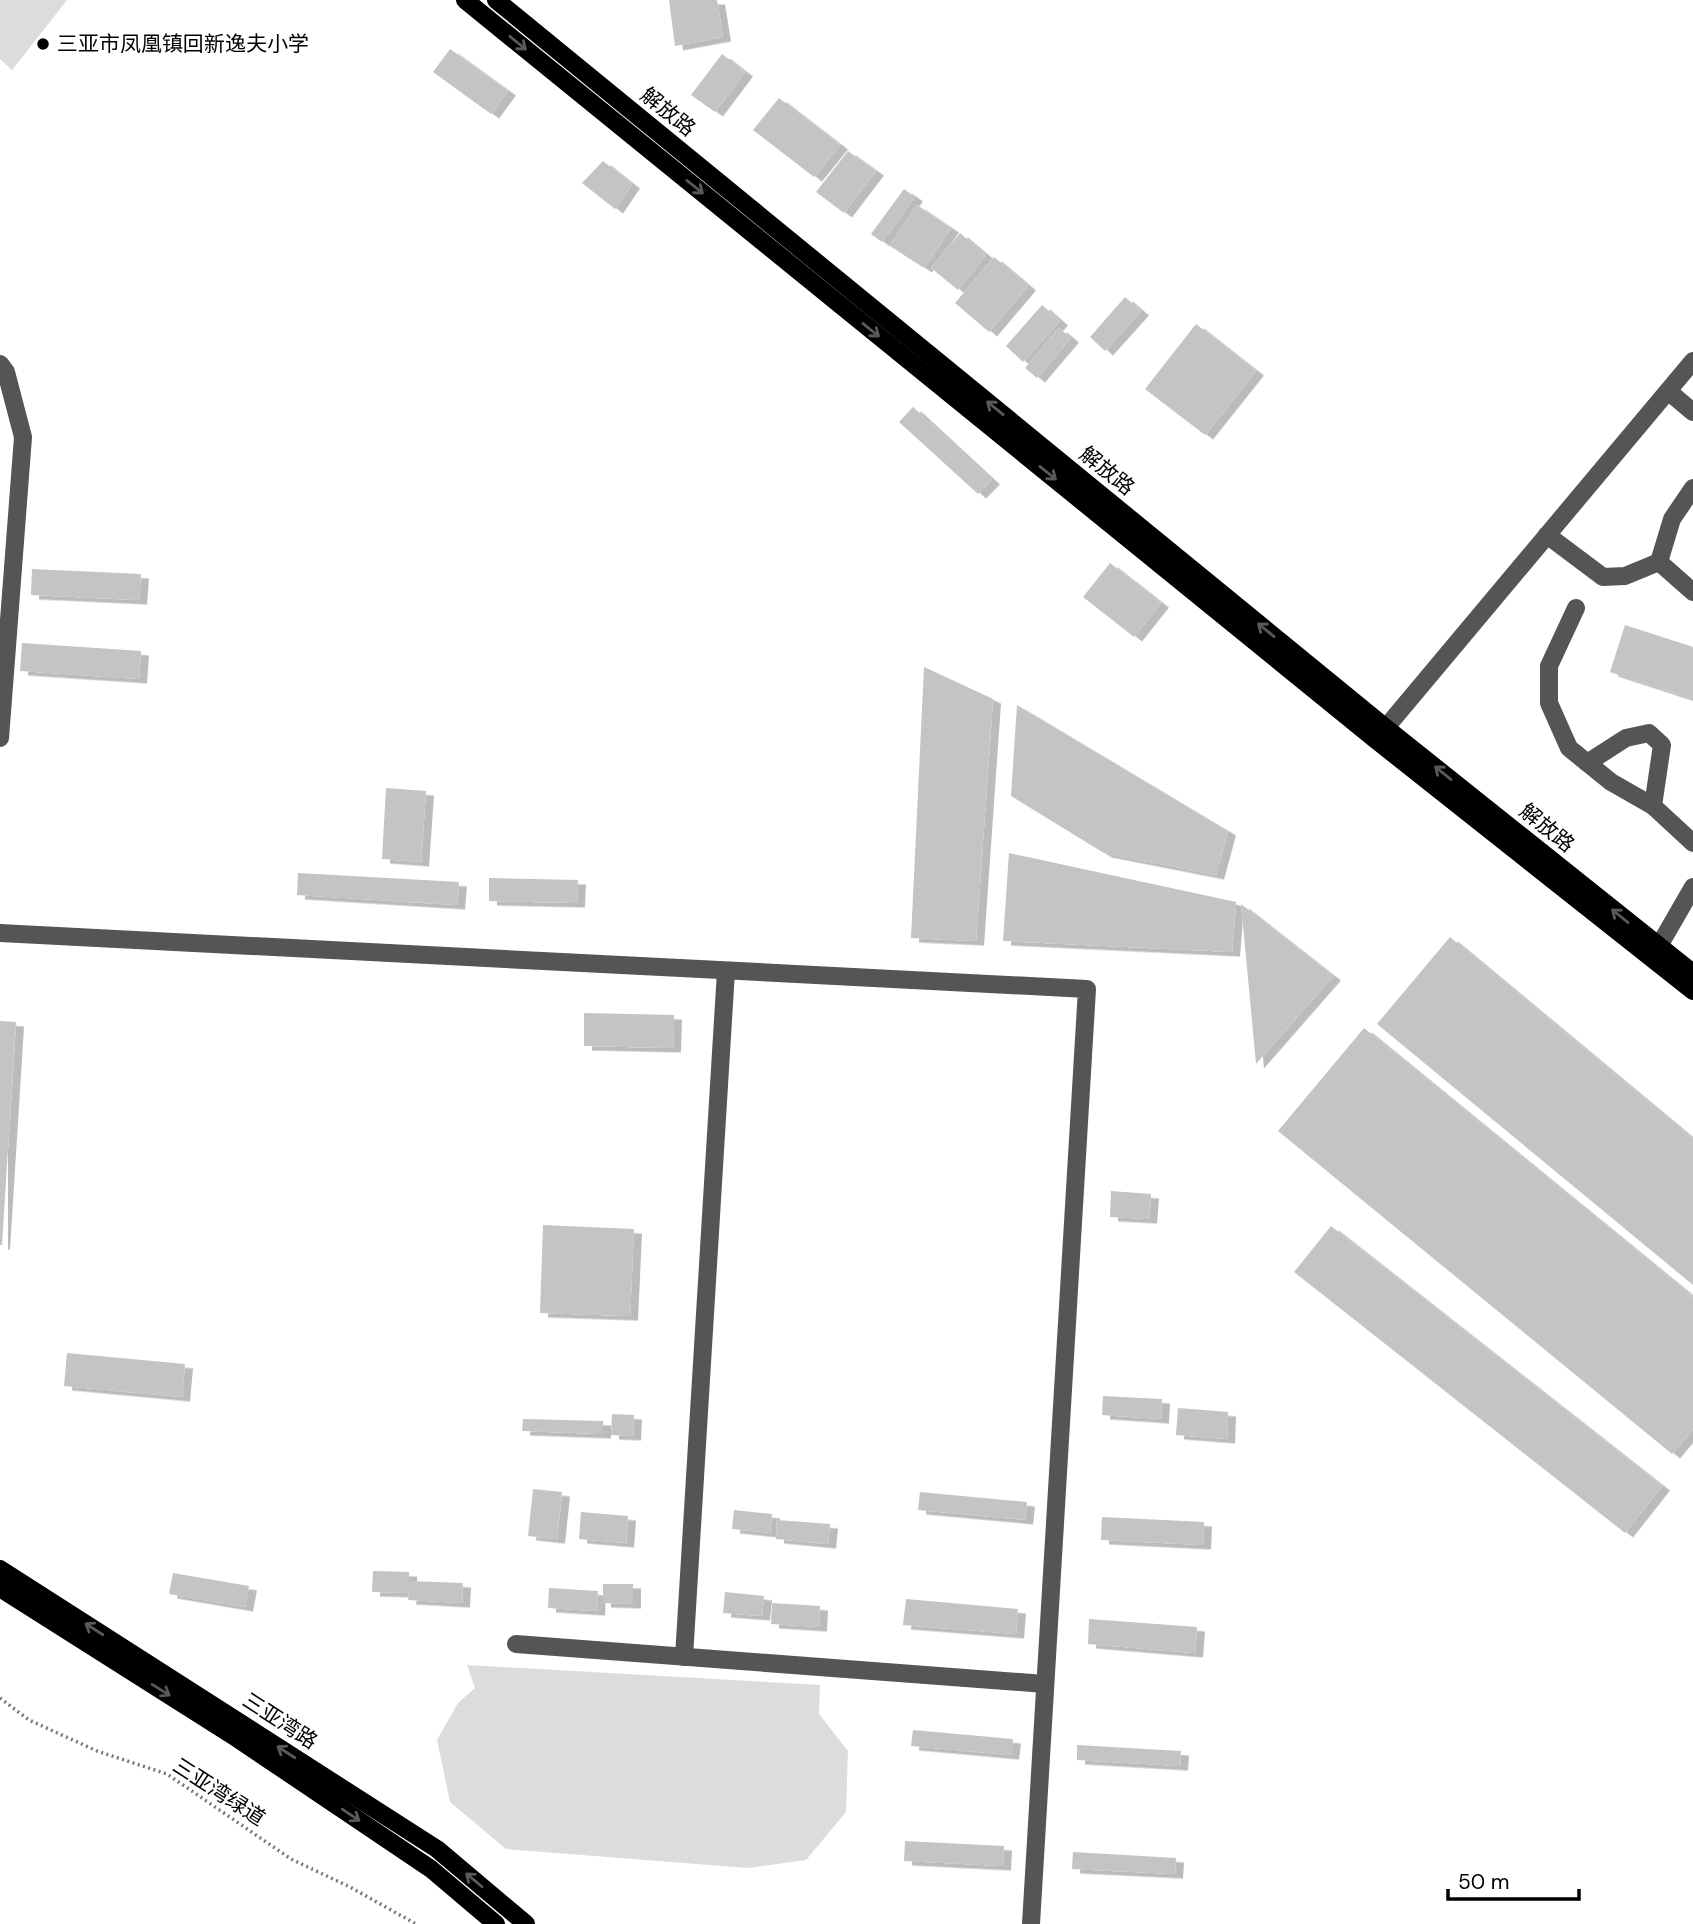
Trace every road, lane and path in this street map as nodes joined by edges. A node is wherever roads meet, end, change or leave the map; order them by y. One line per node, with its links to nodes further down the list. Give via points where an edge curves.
1 (465, 0): 12 (main road, one-way to 12)
2 (496, 0): 12 (main road, 解放路, one-way to 2)
3 (1693, 361): 5 (street)
4 (0, 364): 13 (street, via 23,437)
5 (1668, 391): 6 (street); 8 (street)
6 (1693, 412)
7 (1693, 488): 9 (street, via 1672,519)
8 (1547, 535): 9 (street, via 1603,577 1625,576); 12 (street)
9 (1659, 562): 10 (street)
10 (1693, 592)
11 (1576, 608): 14 (street, via 1549,666 1549,704 1569,748)
12 (1381, 734): 19 (main road, 解放路, one-way to 12); 22 (main road)
13 (0, 738)
14 (1587, 763): 15 (street); 15 (street, via 1626,738 1649,733 1662,746)
15 (1653, 806): 16 (street)
16 (1693, 844)
17 (1693, 887): 19 (street)
18 (0, 933): 21 (street)
19 (1659, 946): 20 (main road, 解放路)
20 (1692, 970)
21 (726, 971): 26 (street); 27 (street, via 1087,989)
22 (1693, 991)
23 (0, 1569): 31 (main road, 三亚湾路, one-way to 23, via 437,1849)
24 (0, 1588): 30 (main road, 三亚湾路, one-way to 30, via 431,1869)
25 (516, 1644): 26 (street)
26 (684, 1657): 27 (street)
27 (1045, 1684): 32 (street)
28 (0, 1698): 29 (path, 三亚湾绿道, via 29,1720 97,1751 167,1774 291,1859)
29 (416, 1924)
30 (496, 1924)
31 (526, 1924)
32 (1031, 1924)

